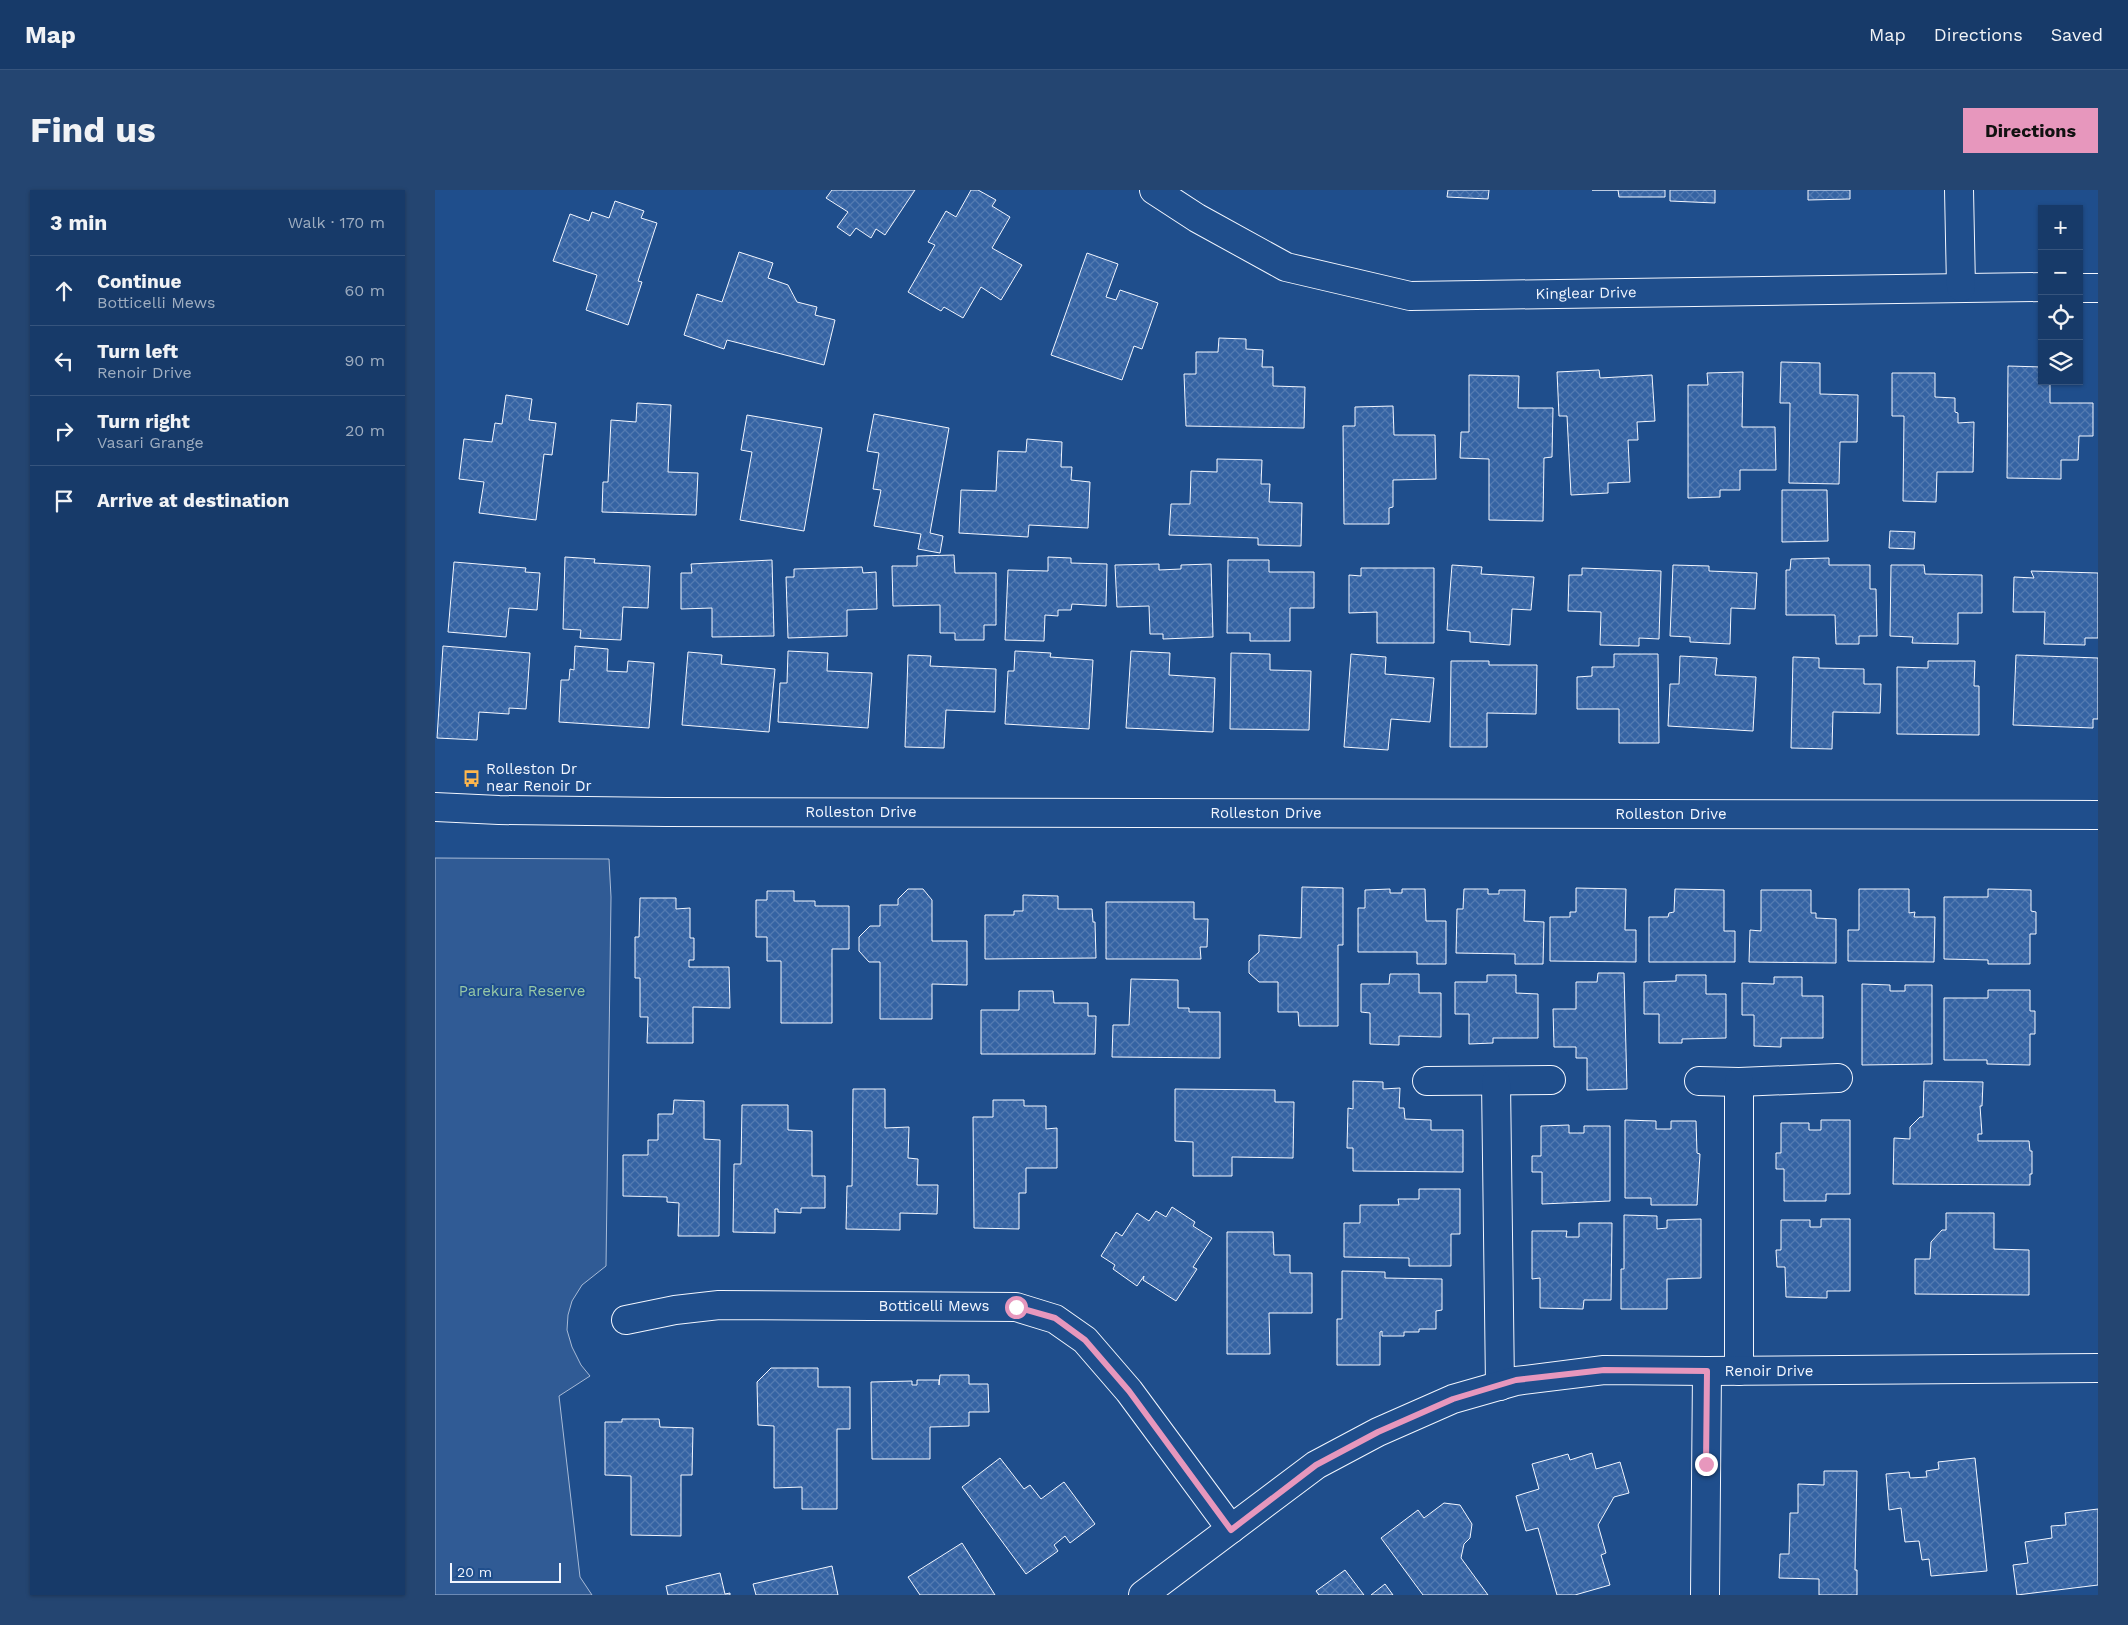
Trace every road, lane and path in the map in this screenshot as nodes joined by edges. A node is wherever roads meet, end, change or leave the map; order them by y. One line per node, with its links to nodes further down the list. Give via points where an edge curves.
1 (1154, 190): 3 (street, Kinglear Drive, via 1285,267 1411,296)
2 (1959, 190): 3 (street)
3 (1961, 287): 4 (street, Kinglear Drive)
4 (2038, 288)
5 (2083, 288): 6 (street)
6 (2098, 288)
7 (435, 807): 8 (street, Rolleston Drive, via 665,812)
8 (2098, 815)
9 (1838, 1078): 14 (street)
10 (1551, 1080): 13 (street)
11 (1427, 1081): 13 (street)
12 (1699, 1081): 14 (street)
13 (1496, 1082): 19 (street)
14 (1739, 1082): 18 (street)
15 (626, 1320): 20 (street, Botticelli Mews, via 719,1305 1016,1307 1055,1318 1085,1340 1129,1391)
16 (2098, 1368): 18 (street, Renoir Drive)
17 (1707, 1371): 18 (street, Renoir Drive); 19 (street, Renoir Drive, via 1604,1370 1516,1380); 22 (street)
18 (1739, 1371)
19 (1500, 1386): 20 (street, Renoir Drive, via 1453,1399 1378,1432 1316,1465)
20 (1231, 1530): 21 (street, Renoir Drive)
21 (1143, 1595)
22 (1705, 1595)

